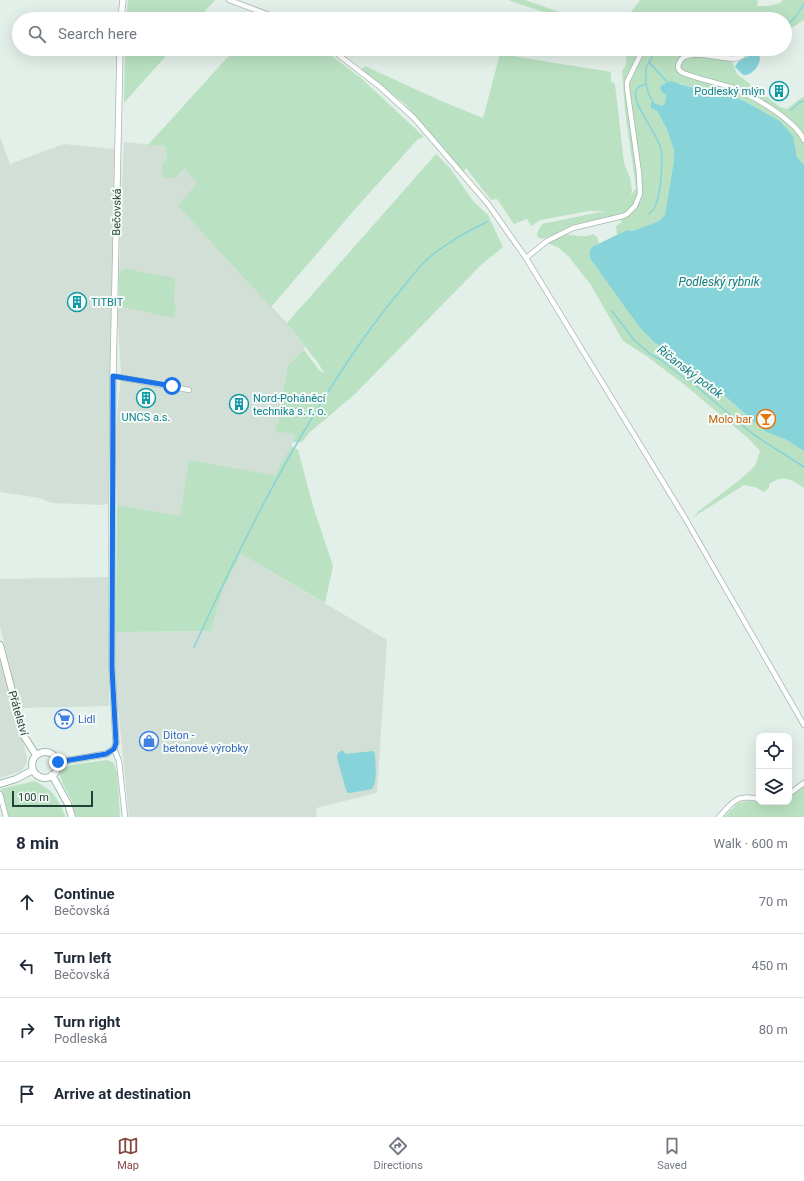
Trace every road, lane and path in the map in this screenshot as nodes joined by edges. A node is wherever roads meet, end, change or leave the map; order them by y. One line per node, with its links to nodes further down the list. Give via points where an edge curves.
1 (123, 0): 3 (street)
2 (229, 0): 4 (street)
3 (122, 12)
4 (261, 12)
5 (120, 56): 13 (street, Bečovská)
6 (340, 56): 12 (street, via 414,118 488,204)
7 (640, 56): 12 (street, via 627,82 639,173 640,194 635,206 622,216 573,228 547,242)
8 (688, 56): 11 (street, via 679,61 680,72 743,92 792,124)
9 (713, 56): 10 (street, via 732,59)
10 (741, 56)
11 (804, 140)
12 (526, 258): 16 (street, via 685,518)
13 (113, 376): 14 (street); 17 (street, Bečovská, via 112,668 117,737)
14 (189, 390)
15 (0, 645): 18 (main road, Přátelství, via 24,736)
16 (804, 725)
17 (114, 749): 19 (street, via 103,755); 29 (street, Bečovská, via 120,761)
18 (36, 755): 19 (main road, via 49,752); 20 (main road, via 33,760)
19 (58, 762): 21 (main road, via 58,768)
20 (34, 770): 21 (main road, via 41,777); 23 (main road)
21 (52, 776): 28 (main road, via 68,804)
22 (804, 783): 24 (street)
23 (0, 784)
24 (792, 792)
25 (0, 794): 27 (street)
26 (756, 798): 30 (street, via 740,797)
27 (6, 817)
28 (72, 817)
29 (125, 817)
30 (719, 817)

